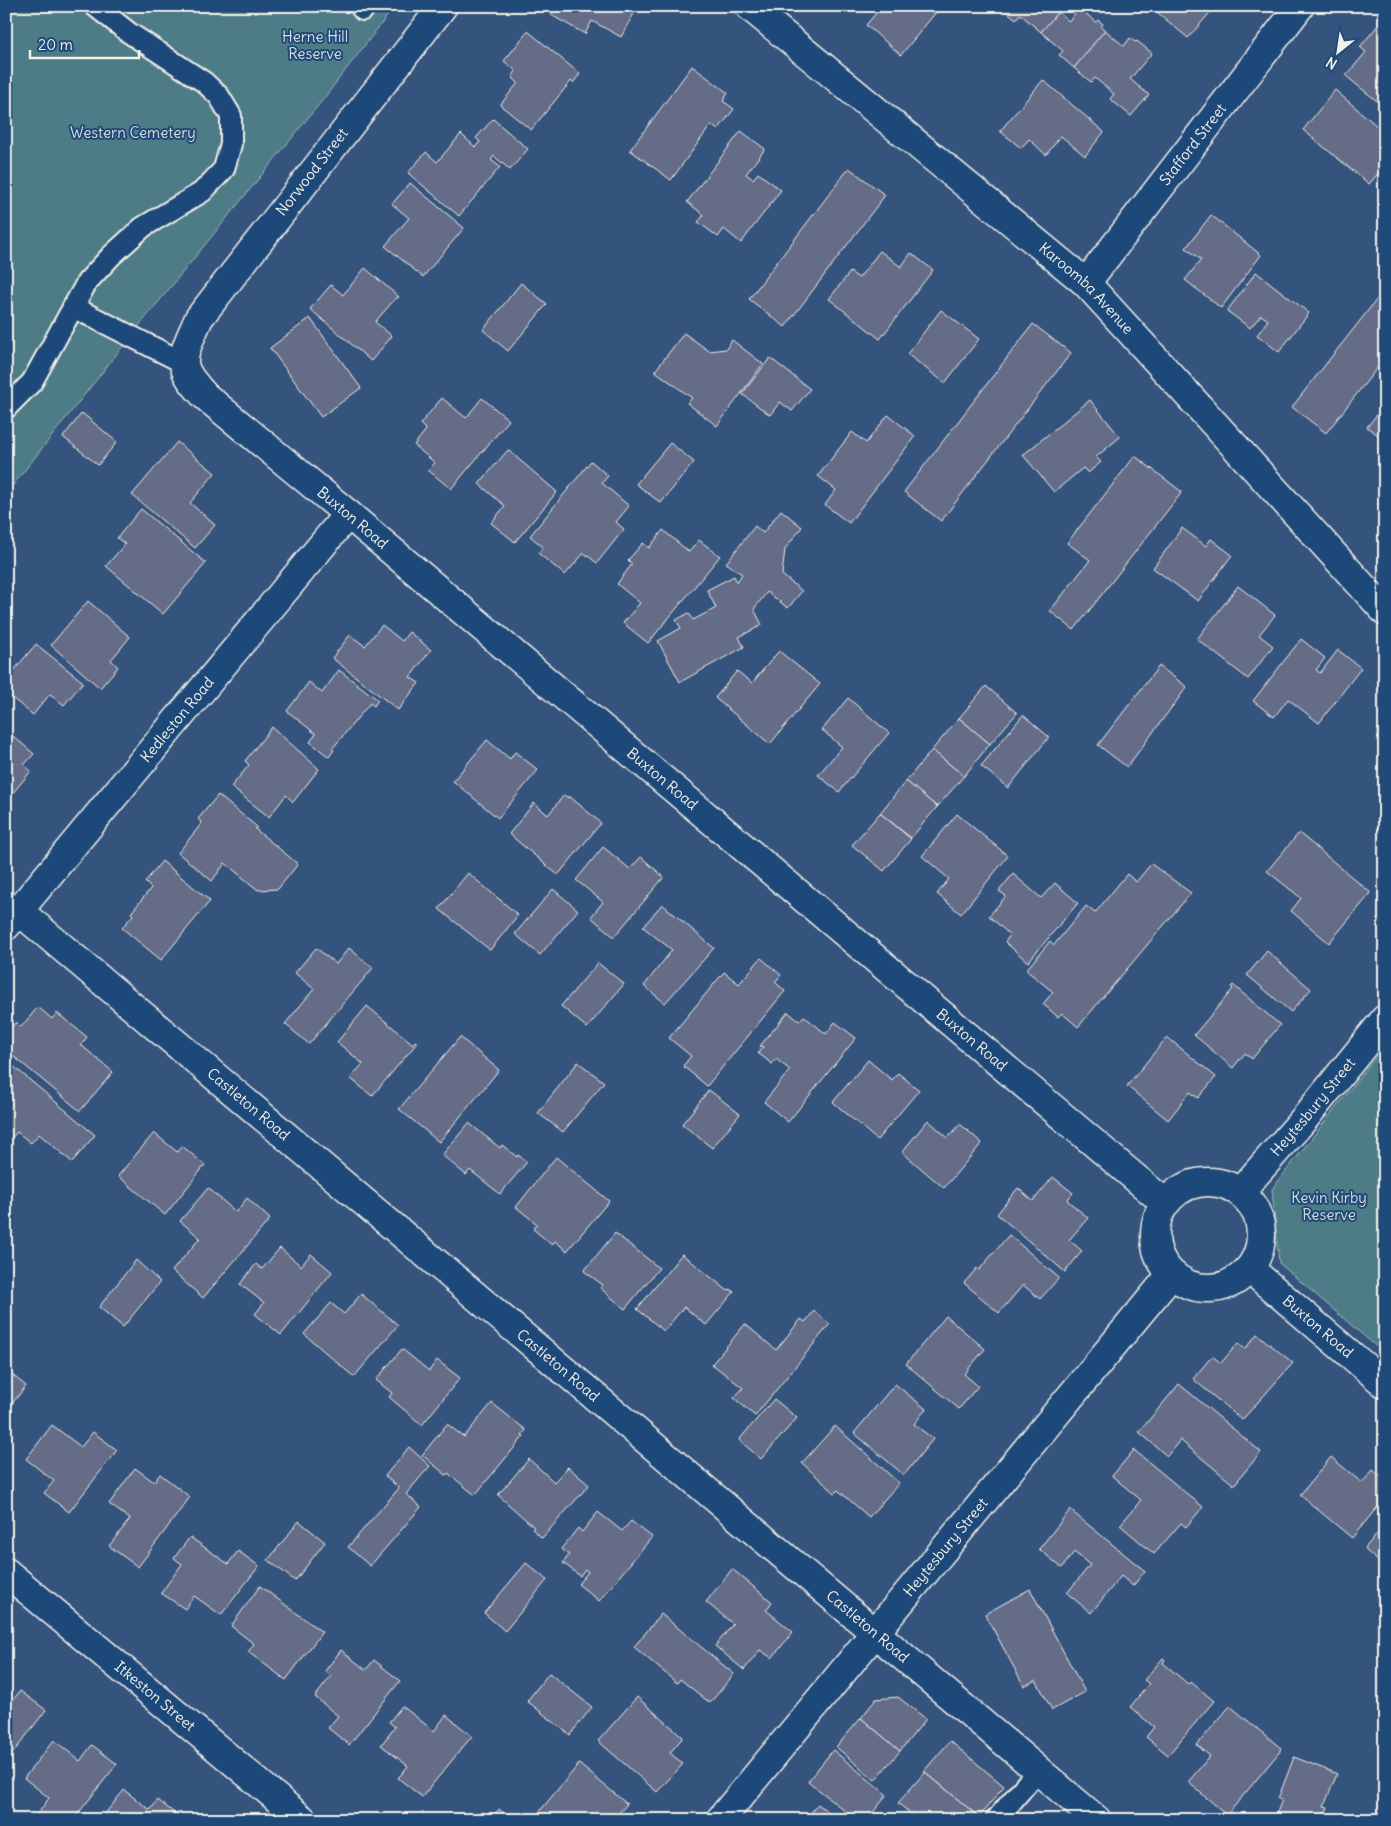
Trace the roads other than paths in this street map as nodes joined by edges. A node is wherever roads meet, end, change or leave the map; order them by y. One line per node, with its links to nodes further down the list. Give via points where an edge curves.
1 (95, 6): 6 (lane, via 204,82 219,96 231,116 231,144 224,169 202,192 143,227 110,256 87,282)
2 (443, 6): 7 (street, Norwood Street, via 213,299 199,318)
3 (749, 6): 5 (street, Karoomba Avenue)
4 (1300, 6): 5 (street, Stafford Street)
5 (1086, 284): 10 (street, Karoomba Avenue)
6 (73, 307): 7 (lane); 8 (lane, via 32,382)
7 (186, 353): 9 (street, Buxton Road, via 192,381 205,396)
8 (6, 408)
9 (348, 514): 11 (street, Kedleston Road); 14 (street, Buxton Road)
10 (1385, 611)
11 (13, 919): 19 (street, Castleton Road)
12 (1385, 1019): 13 (street, Heytesbury Street)
13 (1240, 1192): 14 (street, via 1225,1184 1191,1183); 15 (street, via 1257,1213 1262,1240)
14 (1164, 1202): 16 (street, via 1154,1226 1156,1252)
15 (1250, 1269): 16 (street, via 1224,1287 1190,1287); 17 (street, Buxton Road)
16 (1171, 1276): 19 (street, Heytesbury Street)
17 (1385, 1384)
18 (6, 1572): 21 (street, Itkeston Street)
19 (875, 1634): 20 (street, Castleton Road); 22 (street, Heytesbury Street)
20 (1038, 1770): 23 (lane); 24 (street, Castleton Road)
21 (303, 1820)
22 (720, 1820)
23 (996, 1820)
24 (1097, 1820)

